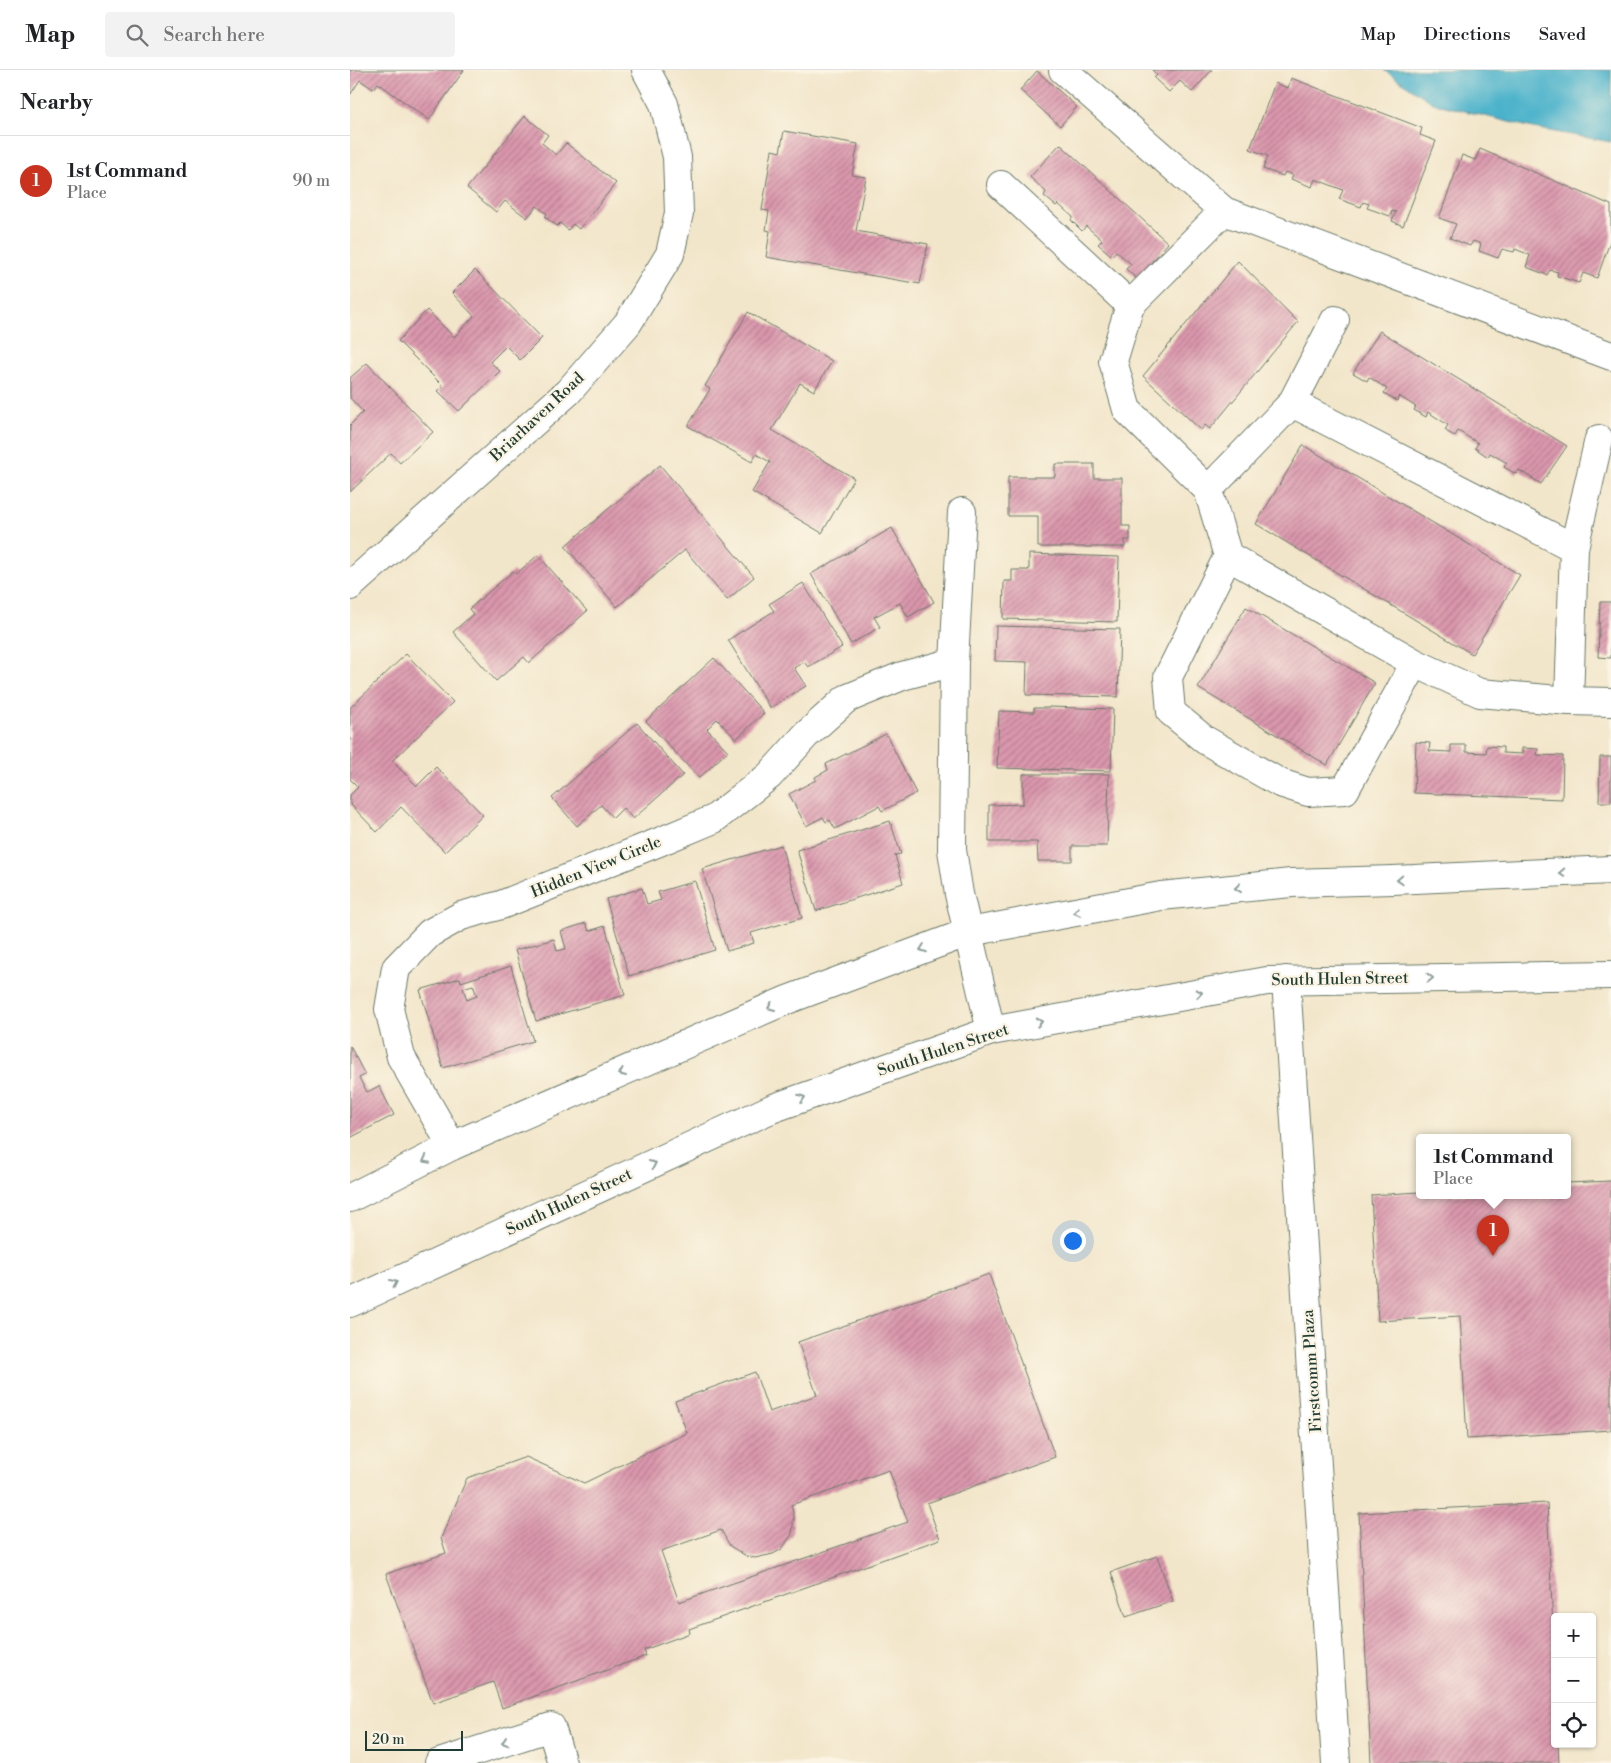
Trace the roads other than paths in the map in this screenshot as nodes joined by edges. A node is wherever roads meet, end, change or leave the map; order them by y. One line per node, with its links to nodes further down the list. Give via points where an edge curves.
1 (646, 70): 14 (main road, Briarhaven Road, via 664,104 677,157 679,213 670,254 628,323 568,392)
2 (1063, 70): 4 (main road)
3 (1001, 185): 5 (main road)
4 (1224, 211): 5 (main road); 7 (main road)
5 (1130, 305): 10 (main road, via 1113,360 1128,410)
6 (1335, 320): 8 (main road)
7 (1611, 356)
8 (1292, 403): 10 (main road); 12 (main road)
9 (1599, 439): 12 (main road)
10 (1208, 490): 13 (main road)
11 (962, 512): 15 (main road)
12 (1574, 548): 17 (main road)
13 (1228, 556): 16 (main road); 16 (main road, via 1168,678 1171,712 1205,740 1280,783 1308,792 1345,790)
14 (350, 586)
15 (954, 662): 20 (main road, via 952,850); 24 (main road, Hidden View Circle, via 902,676 846,699 806,735 769,776 714,819 501,905 461,916 430,933 396,968 389,1009 401,1057)
16 (1415, 664): 17 (main road, via 1480,692)
17 (1569, 701): 18 (main road)
18 (1611, 702)
19 (1611, 870): 20 (main road, one-way to 20, via 1291,883 1161,896)
20 (969, 932): 23 (main road); 24 (main road, one-way to 24, via 787,1000)
21 (1611, 975): 22 (main road, South Hulen Street, one-way to 21)
22 (1286, 980): 23 (main road, South Hulen Street, one-way to 22, via 1267,980); 29 (main road, Firstcomm Plaza)
23 (991, 1031): 26 (main road, South Hulen Street, one-way to 23, via 771,1110)
24 (452, 1146): 25 (main road, one-way to 25)
25 (350, 1198)
26 (350, 1303)
27 (439, 1763): 28 (main road, one-way to 27, via 551,1727)
28 (562, 1763)
29 (1336, 1763)

